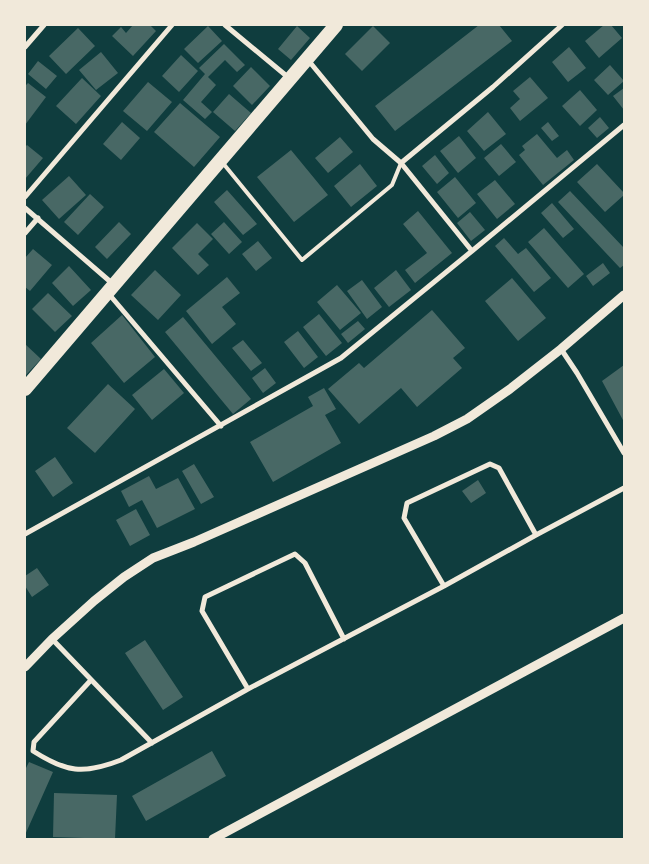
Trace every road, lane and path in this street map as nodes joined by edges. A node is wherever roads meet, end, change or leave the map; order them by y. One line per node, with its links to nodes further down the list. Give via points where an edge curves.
1 (44, 25): 6 (street)
2 (172, 25): 12 (street)
3 (225, 25): 8 (street)
4 (336, 25): 7 (highway)
5 (562, 25): 11 (street)
6 (25, 47)
7 (306, 58): 8 (highway); 11 (street, via 373,139)
8 (289, 78): 10 (highway)
9 (624, 124): 16 (street)
10 (221, 160): 11 (lane, via 302,260 392,185); 17 (highway)
11 (401, 163): 16 (street)
12 (25, 197)
13 (25, 208): 14 (street)
14 (38, 218): 15 (street); 17 (street)
15 (25, 234)
16 (472, 251): 21 (street, via 341,358)
17 (110, 288): 20 (highway); 21 (street)
18 (624, 295): 19 (street)
19 (561, 349): 22 (street); 28 (street, via 467,419 153,558 101,595)
20 (25, 389)
21 (221, 426): 24 (street)
22 (624, 453)
23 (624, 488): 25 (street)
24 (25, 534)
25 (536, 535): 26 (street); 26 (street, via 499,468 490,464 407,503 404,518)
26 (444, 586): 29 (street)
27 (624, 618): 34 (street)
28 (52, 638): 30 (street); 31 (street)
29 (344, 639): 32 (street); 32 (street, via 305,563 295,554 205,597 202,611)
30 (25, 668)
31 (91, 680): 33 (street); 33 (street, via 34,742 32,750 57,765 85,770 103,767)
32 (248, 689): 33 (street)
33 (152, 743)
34 (213, 839)

